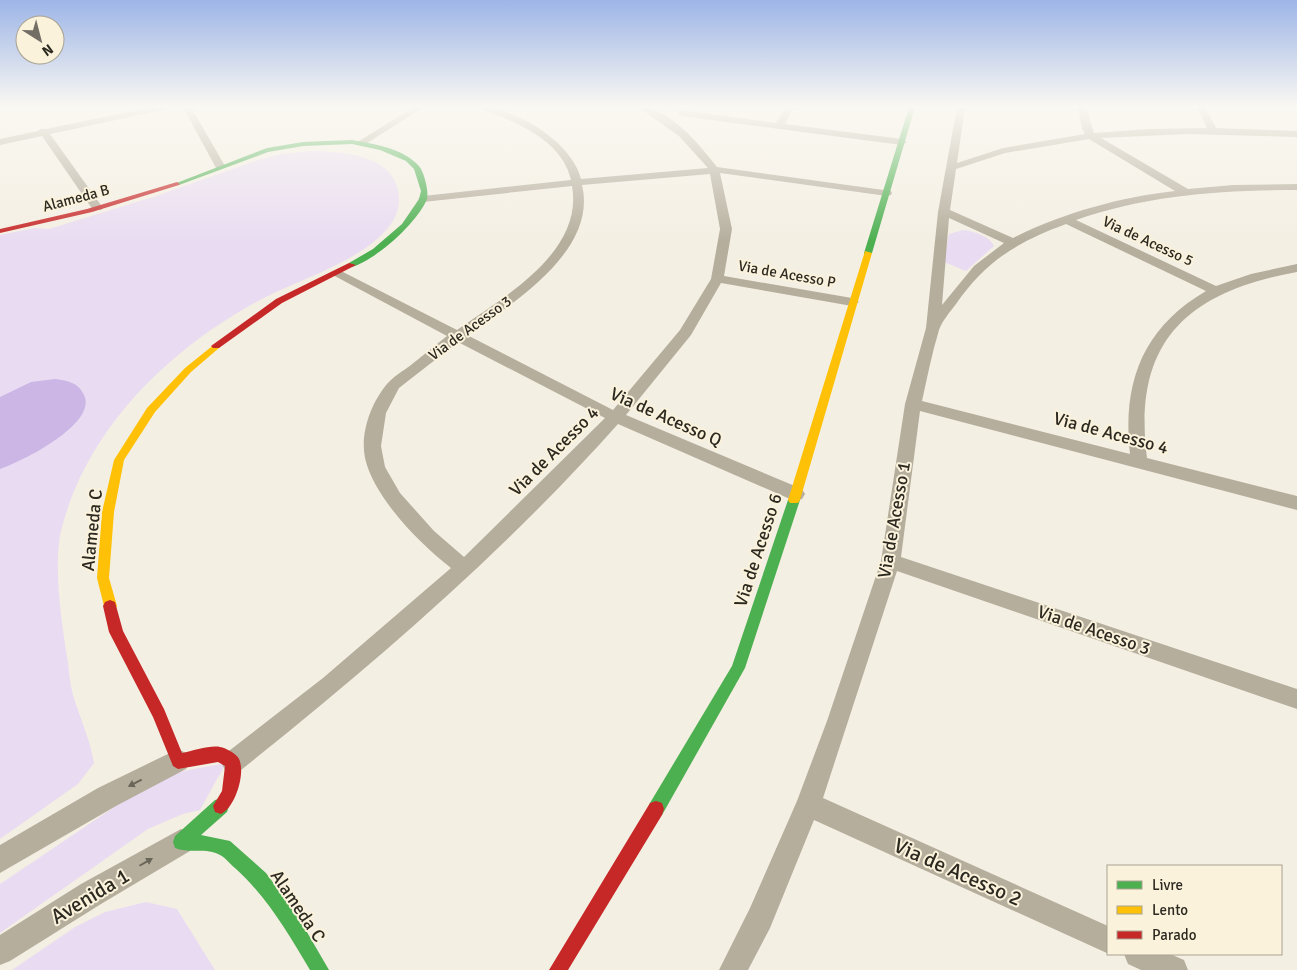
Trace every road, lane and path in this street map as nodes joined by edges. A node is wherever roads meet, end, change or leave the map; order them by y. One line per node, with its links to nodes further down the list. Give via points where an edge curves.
1 (59, 152): 19 (street)
2 (212, 152): 12 (street)
3 (260, 152): 12 (street, Alameda B)
4 (393, 152): 18 (street, via 417,168 424,191)
5 (560, 152): 14 (street, Via de Acesso 3)
6 (699, 152): 13 (street, Via de Acesso 4)
7 (899, 152): 17 (street, Via de Acesso 6)
8 (996, 152): 11 (street)
9 (1000, 152): 11 (street)
10 (1118, 152): 16 (street)
11 (959, 154): 20 (street, Via de Acesso 1)
12 (220, 166): 19 (street, Alameda B, via 154,192)
13 (714, 170): 14 (street); 17 (street, via 749,172); 26 (street, Via de Acesso 4, via 726,229)
14 (577, 182): 18 (street); 30 (street, Via de Acesso 3, via 579,205 574,228 559,254 534,280)
15 (1297, 187): 16 (street)
16 (1185, 192): 21 (street, via 1132,201)
17 (887, 193): 28 (street, Via de Acesso 6)
18 (423, 199): 25 (street, Alameda C, via 398,232 376,251)
19 (97, 208): 22 (street, Alameda B)
20 (944, 212): 23 (street); 29 (street, Via de Acesso 1)
21 (1066, 220): 23 (street); 27 (street, Via de Acesso 5)
22 (0, 231)
23 (1014, 243): 29 (street, via 996,253 962,285)
24 (1297, 268): 27 (street)
25 (337, 274): 30 (street, Via de Acesso Q); 39 (street, Alameda C, via 279,301 226,337 188,370 151,410 119,460 108,512 103,578 116,632 159,714)
26 (717, 279): 28 (street, Via de Acesso P); 32 (street, Via de Acesso 4, via 686,332)
27 (1216, 291): 33 (street, via 1169,325 1156,345 1141,381 1136,416)
28 (852, 302): 34 (street, Via de Acesso 6)
29 (933, 328): 31 (street, Via de Acesso 1)
30 (458, 336): 32 (street, Via de Acesso Q); 37 (street, Via de Acesso 3, via 394,385 378,412 372,437 375,465 391,496 444,553)
31 (913, 404): 33 (street, Via de Acesso 4); 36 (street, Via de Acesso 1)
32 (616, 417): 34 (street, Via de Acesso Q); 37 (street, Via de Acesso 4)
33 (1139, 461): 35 (street, Via de Acesso 4)
34 (796, 494): 48 (street, Via de Acesso 6, via 738,668 634,848)
35 (1297, 503)
36 (891, 561): 38 (street, Via de Acesso 3); 41 (street, Via de Acesso 1)
37 (465, 568): 40 (street, Via de Acesso 4, via 331,686)
38 (1297, 699)
39 (178, 761): 40 (street, via 219,754); 43 (street, one-way to 43, via 107,797)
40 (233, 762): 42 (street, via 233,779 225,802)
41 (808, 804): 44 (street, Via de Acesso 2); 49 (street, Via de Acesso 1, via 760,918)
42 (181, 842): 45 (street, Avenida 1, one-way to 42); 47 (street, Alameda C, via 224,847 260,878)
43 (0, 860)
44 (1107, 940)
45 (0, 951)
46 (1140, 955): 50 (street)
47 (320, 970)
48 (558, 970)
49 (733, 970)
50 (1174, 970)

